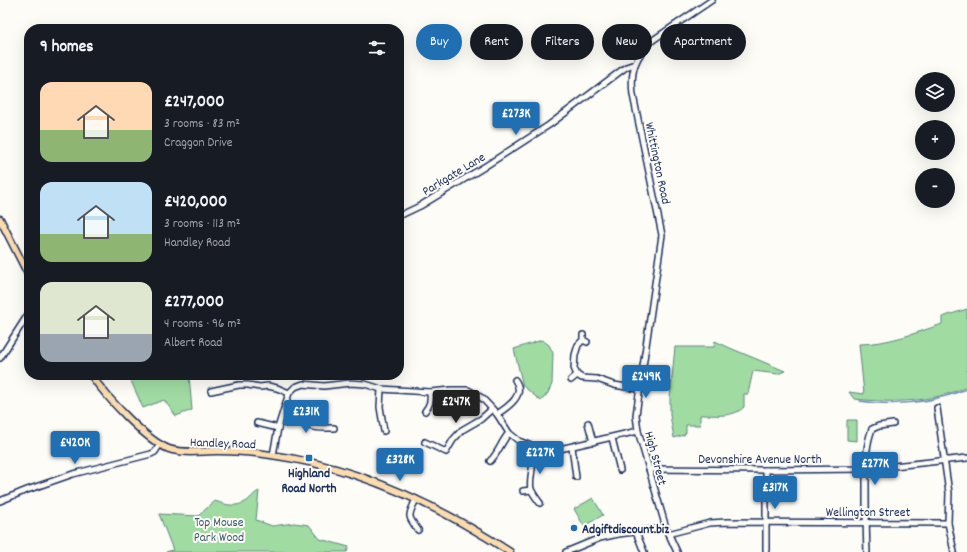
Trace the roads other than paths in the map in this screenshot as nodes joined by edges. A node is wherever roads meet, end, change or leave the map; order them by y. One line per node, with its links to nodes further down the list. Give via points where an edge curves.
1 (712, 0): 2 (street, Whittington Road, via 653,40)
2 (634, 64): 3 (street, Parkgate Lane, via 626,67 549,125); 9 (street, Whittington Road, via 633,95 662,235)
3 (404, 214)
4 (0, 219): 5 (main road)
5 (24, 266)
6 (24, 322): 8 (street)
7 (584, 339): 10 (street, via 576,350 574,368)
8 (0, 358)
9 (642, 366): 15 (street, High Street)
10 (577, 375): 13 (street); 15 (street)
11 (94, 380): 35 (main road, Handley Road, via 143,432)
12 (515, 380): 23 (street, via 519,389 514,401)
13 (571, 380)
14 (381, 389): 17 (street); 18 (street, via 350,383 324,386 303,384 295,387); 29 (street, via 380,407)
15 (639, 389): 30 (street, High Street, via 636,415)
16 (211, 391): 18 (street, via 248,385 268,386)
17 (430, 392): 20 (street, via 468,390 482,398); 21 (street, via 430,406)
18 (290, 393): 22 (street)
19 (937, 408): 40 (street)
20 (492, 409): 23 (street); 33 (street, via 462,430 452,440 446,452)
21 (425, 411)
22 (284, 413): 27 (street); 28 (street, via 317,428)
23 (497, 414): 31 (street)
24 (257, 423): 27 (street)
25 (588, 423): 34 (street)
26 (893, 424): 43 (street, via 872,429 868,439)
27 (278, 428): 38 (street)
28 (334, 428)
29 (384, 431)
30 (638, 431): 32 (street); 42 (street, High Street)
31 (509, 433): 37 (street, via 519,441); 41 (street)
32 (612, 438): 34 (street); 44 (street)
33 (425, 442)
34 (593, 442): 36 (street)
35 (160, 444): 38 (main road, Handley Road, via 182,451); 50 (street, via 158,449 150,454 73,474)
36 (572, 447): 37 (street, via 548,450); 46 (street)
37 (536, 448): 47 (street, via 532,463)
38 (272, 455): 49 (main road, Handley Road, via 341,471 382,484)
39 (967, 458): 40 (street, Devonshire Avenue North)
40 (944, 460): 43 (street, Devonshire Avenue North); 54 (street, via 949,493)
41 (490, 461)
42 (649, 469): 45 (street, Devonshire Avenue North); 56 (street, High Street)
43 (866, 469): 45 (street, Devonshire Avenue North); 53 (street)
44 (620, 470)
45 (766, 470): 52 (street)
46 (576, 477)
47 (531, 490): 48 (street); 51 (street)
48 (523, 491)
49 (416, 499): 55 (street, via 410,519); 59 (main road, Handley Road, via 452,517)
50 (0, 501)
51 (540, 503)
52 (766, 522): 53 (street, Wellington Street); 56 (street, Wellington Street, via 710,523); 58 (street)
53 (866, 522): 54 (street, Wellington Street); 63 (street)
54 (948, 523): 64 (street)
55 (418, 530)
56 (667, 531): 57 (street, Wellington Street); 62 (street, High Street)
57 (636, 532): 60 (street, Wellington Street, via 600,538); 61 (street)
58 (766, 550)
59 (510, 552)
60 (566, 552)
61 (644, 552)
62 (677, 552)
63 (867, 552)
64 (954, 552)

